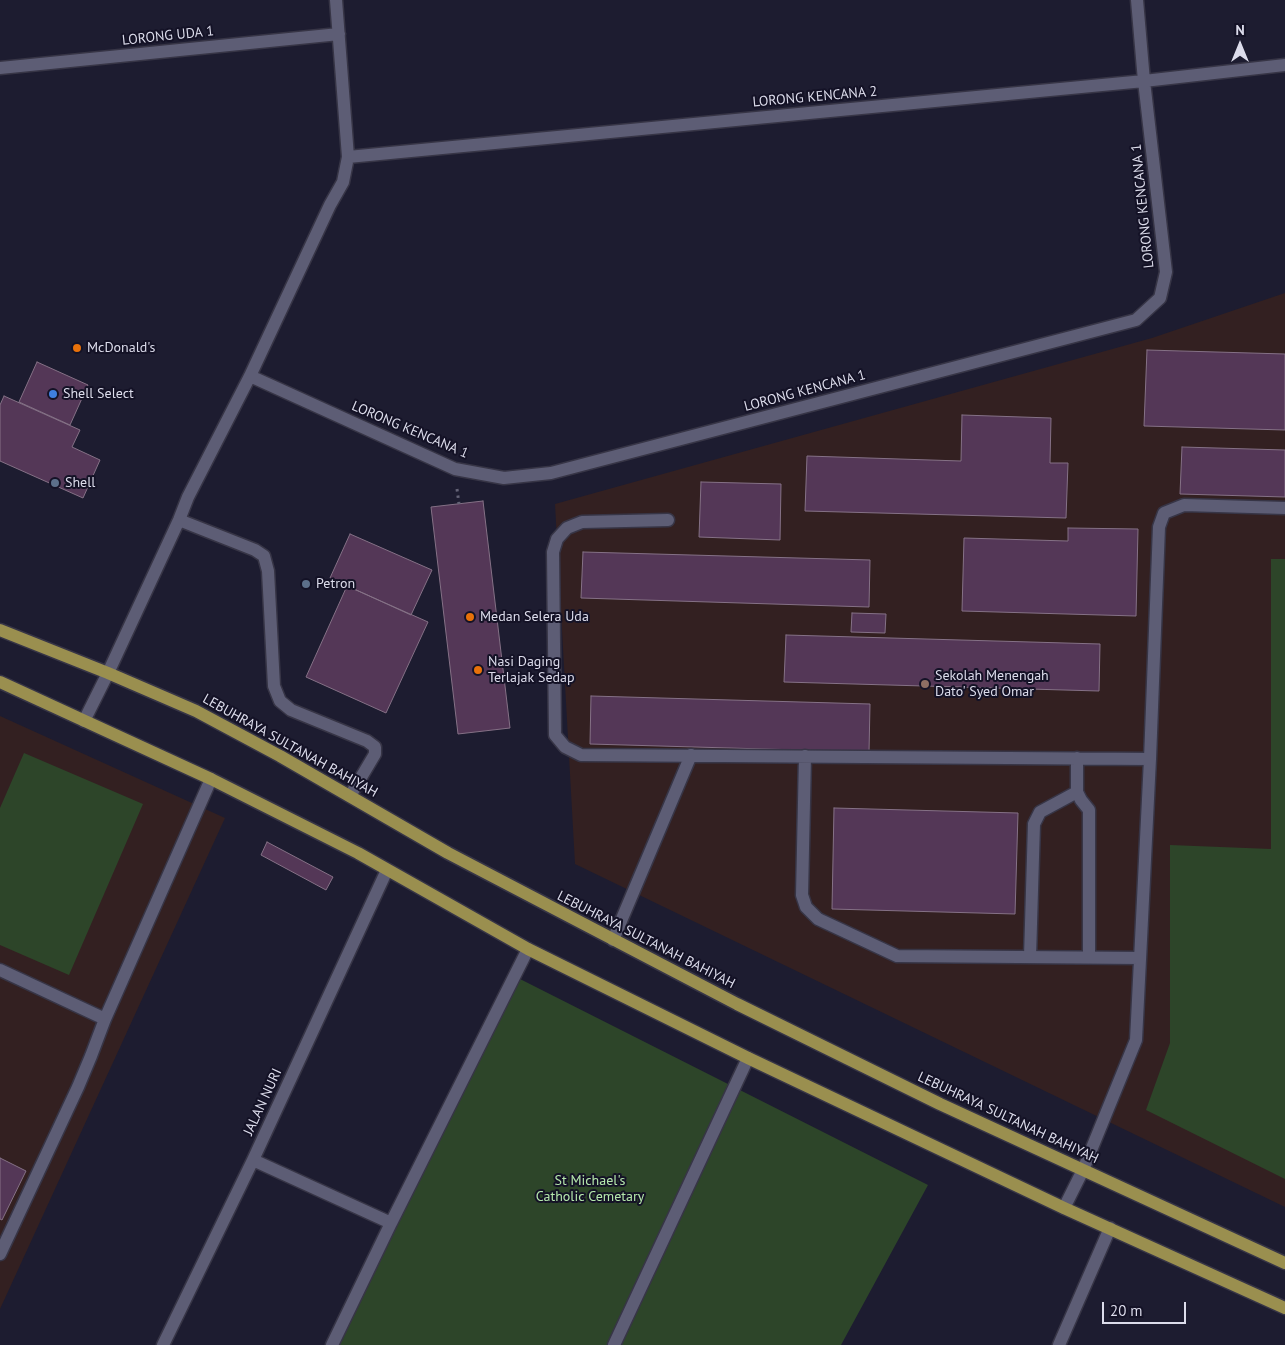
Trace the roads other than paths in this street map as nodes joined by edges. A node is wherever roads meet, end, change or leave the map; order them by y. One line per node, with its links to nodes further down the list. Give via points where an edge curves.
1 (336, 0): 3 (street)
2 (1137, 0): 6 (street, LORONG KENCANA 1)
3 (339, 34): 5 (street, LORONG UDA 1); 7 (street)
4 (1285, 65): 6 (street, LORONG KENCANA 2)
5 (0, 68)
6 (1144, 81): 7 (street, LORONG KENCANA 2); 8 (street, LORONG KENCANA 1, via 1166,272 1160,298 1136,320 551,474 504,478 455,469)
7 (348, 157): 8 (street, via 343,182)
8 (250, 376): 10 (street)
9 (1285, 508): 19 (street, via 1184,505 1164,513 1159,527)
10 (179, 520): 13 (street); 22 (street, via 264,556 268,572 274,686 280,701 291,710 375,747 375,754)
11 (668, 520): 16 (street, via 582,522 567,528 557,539 553,552 555,735 565,747 581,755)
12 (0, 630): 13 (main road, LEBUHRAYA SULTANAH BAHIYAH)
13 (108, 673): 15 (street); 22 (main road, LEBUHRAYA SULTANAH BAHIYAH, via 196,711)
14 (0, 682): 15 (main road)
15 (84, 721): 20 (main road)
16 (691, 756): 17 (street); 24 (street)
17 (805, 756): 18 (street); 26 (street, via 802,895 806,907 818,919 897,956)
18 (1077, 758): 19 (street); 21 (street)
19 (1150, 759): 28 (street)
20 (211, 779): 23 (main road); 30 (street)
21 (1077, 792): 26 (street, via 1040,812 1034,824); 27 (street, via 1089,810)
22 (350, 796): 24 (main road, LEBUHRAYA SULTANAH BAHIYAH, via 448,854)
23 (387, 870): 25 (main road); 32 (street, JALAN NURI)
24 (613, 940): 33 (main road, LEBUHRAYA SULTANAH BAHIYAH, via 940,1104)
25 (528, 949): 31 (main road); 35 (street)
26 (1030, 957): 27 (street)
27 (1089, 957): 28 (street)
28 (1140, 958): 33 (street, via 1136,1040)
29 (0, 970): 30 (street)
30 (105, 1018): 37 (street, via 78,1087)
31 (748, 1058): 34 (main road); 42 (street)
32 (253, 1160): 35 (street); 40 (street, JALAN NURI)
33 (1083, 1170): 34 (street); 38 (main road, LEBUHRAYA SULTANAH BAHIYAH)
34 (1064, 1208): 36 (main road)
35 (391, 1223): 41 (street)
36 (1110, 1228): 39 (main road); 43 (street)
37 (0, 1254)
38 (1285, 1263)
39 (1285, 1308)
40 (163, 1345)
41 (332, 1345)
42 (614, 1345)
43 (1059, 1345)

